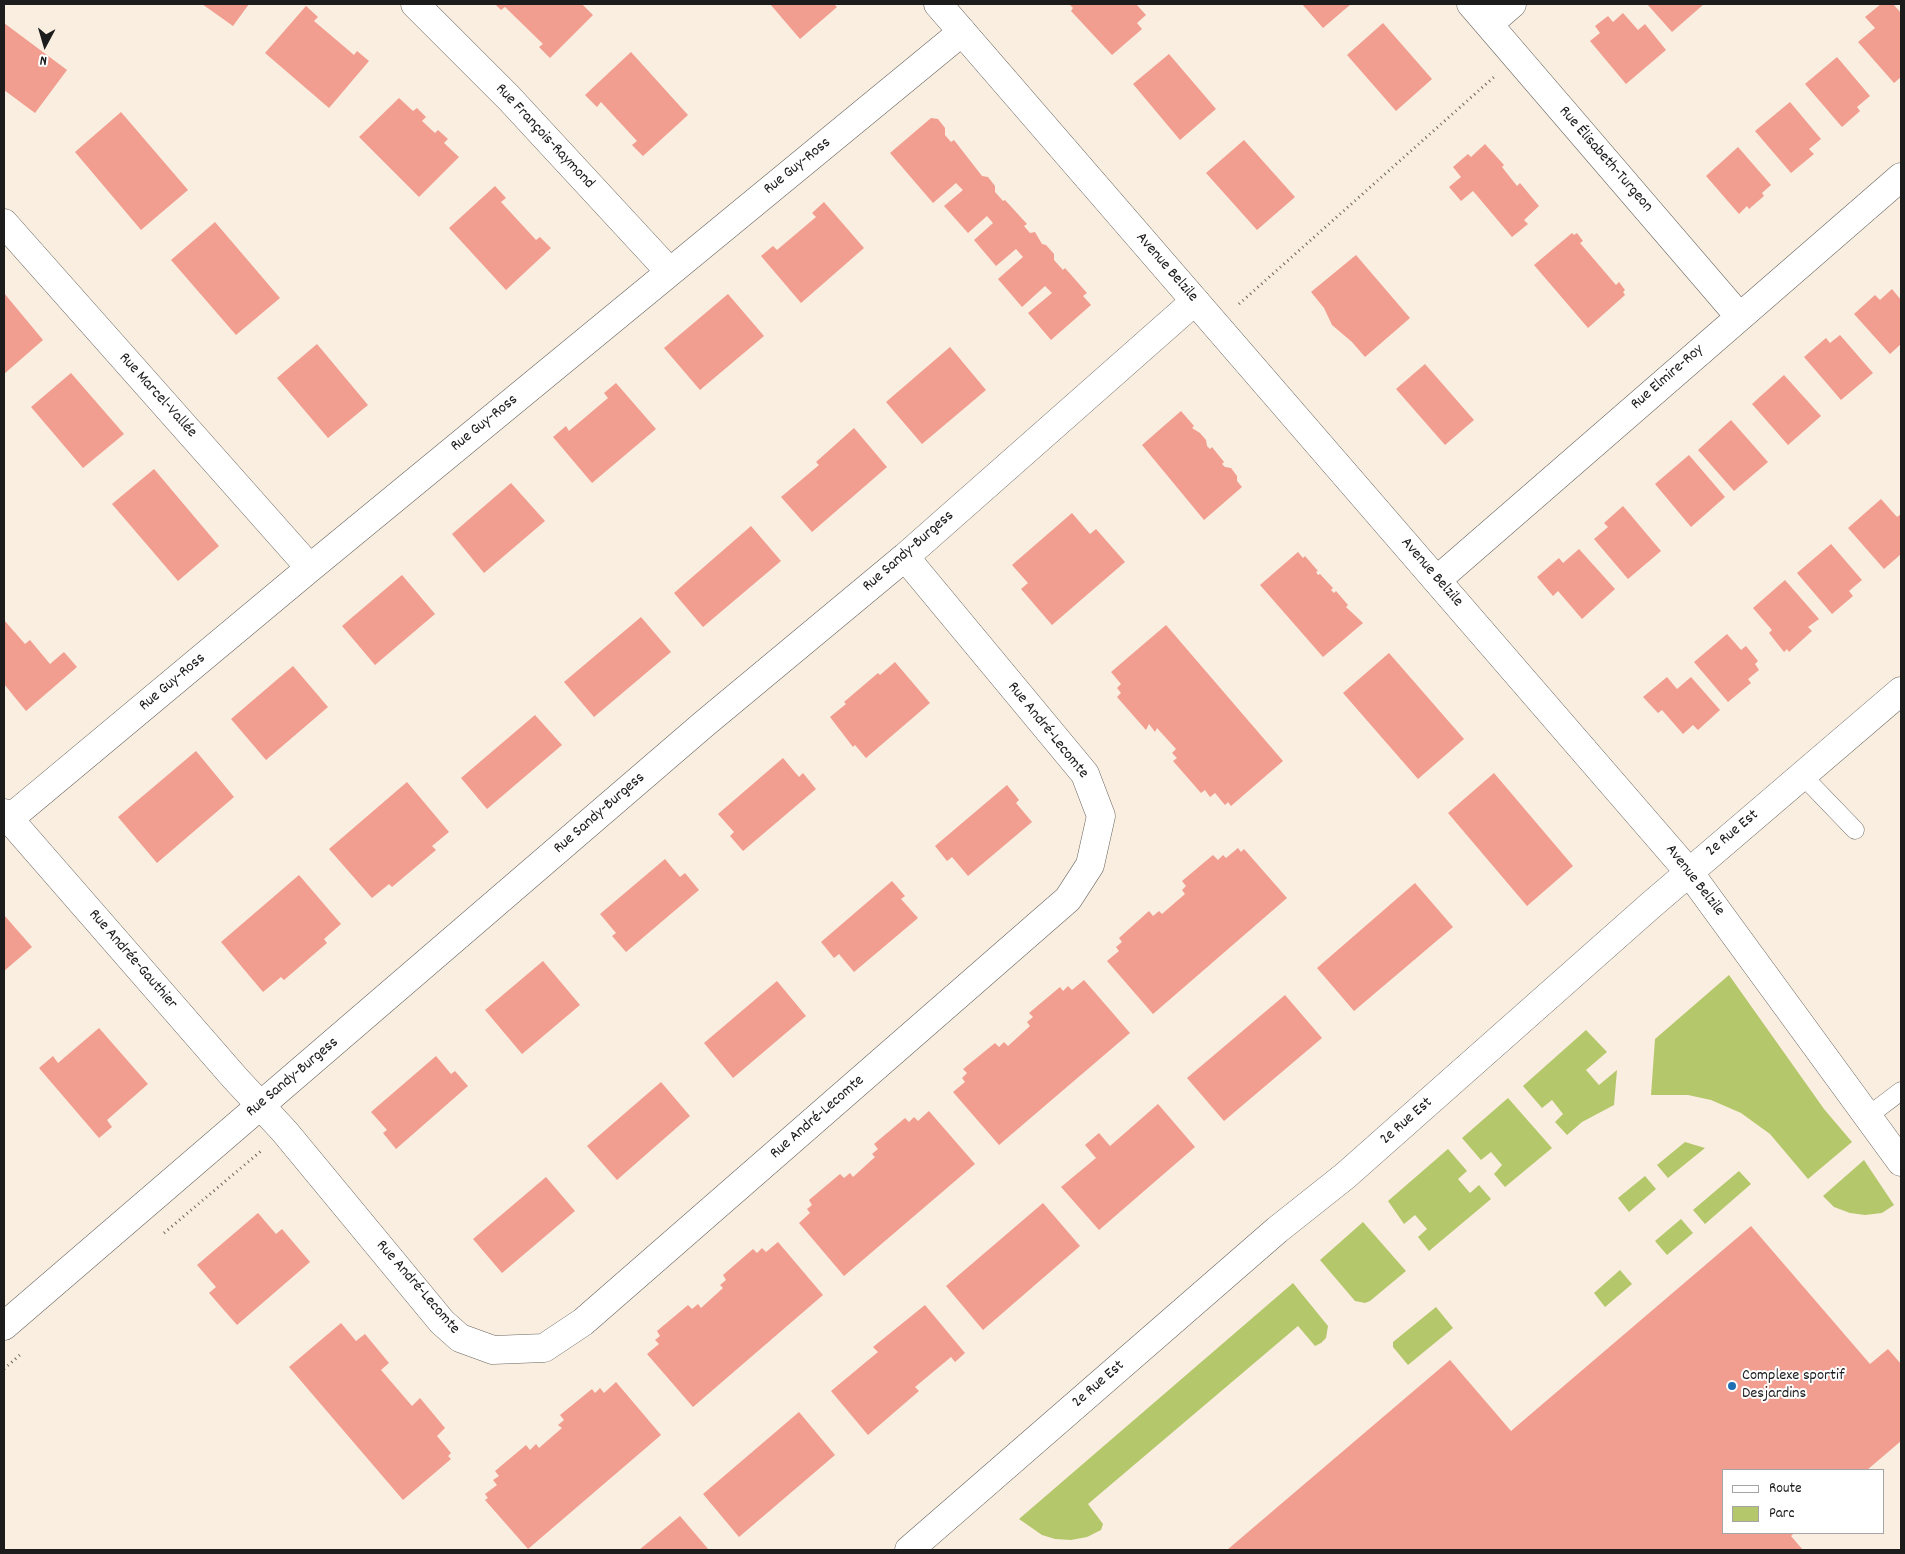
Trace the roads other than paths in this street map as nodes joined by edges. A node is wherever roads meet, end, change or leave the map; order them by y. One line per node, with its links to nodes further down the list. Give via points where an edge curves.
1 (415, 4): 9 (street, Rue François-Raymond, via 509,98)
2 (938, 4): 6 (street, Avenue Belzile)
3 (1471, 4): 5 (street, Rue Élisabeth-Turgeon)
4 (1512, 4): 5 (street)
5 (1489, 24): 11 (street, Rue Élisabeth-Turgeon)
6 (962, 32): 9 (street, Rue Guy-Ross); 10 (street, Avenue Belzile)
7 (1901, 177): 11 (street, Rue Elmire-Roy)
8 (4, 223): 13 (street, Rue Marcel-Vallée)
9 (670, 272): 13 (street, Rue Guy-Ross)
10 (1194, 301): 12 (street, Rue Sandy-Burgess); 14 (street, Avenue Belzile)
11 (1738, 316): 14 (street, Rue Elmire-Roy)
12 (905, 557): 21 (street, Rue Sandy-Burgess, via 697,730); 21 (street, Rue André-Lecomte, via 1085,774 1101,816 1090,865 1068,899 583,1322 544,1348 493,1350 460,1338 442,1322)
13 (310, 568): 17 (street, Rue Guy-Ross)
14 (1437, 580): 19 (street, Avenue Belzile)
15 (1901, 690): 16 (street, 2e Rue Est)
16 (1802, 775): 18 (lane); 19 (street, 2e Rue Est)
17 (6, 816): 21 (street, Rue Andrée-Gauthier)
18 (1855, 830)
19 (1689, 872): 22 (street, Avenue Belzile); 25 (street, 2e Rue Est, via 1345,1176 1277,1230)
20 (1901, 1091): 22 (lane)
21 (260, 1106): 24 (street, Rue Sandy-Burgess)
22 (1868, 1116): 23 (street, Avenue Belzile)
23 (1901, 1162)
24 (4, 1326)
25 (909, 1550)

